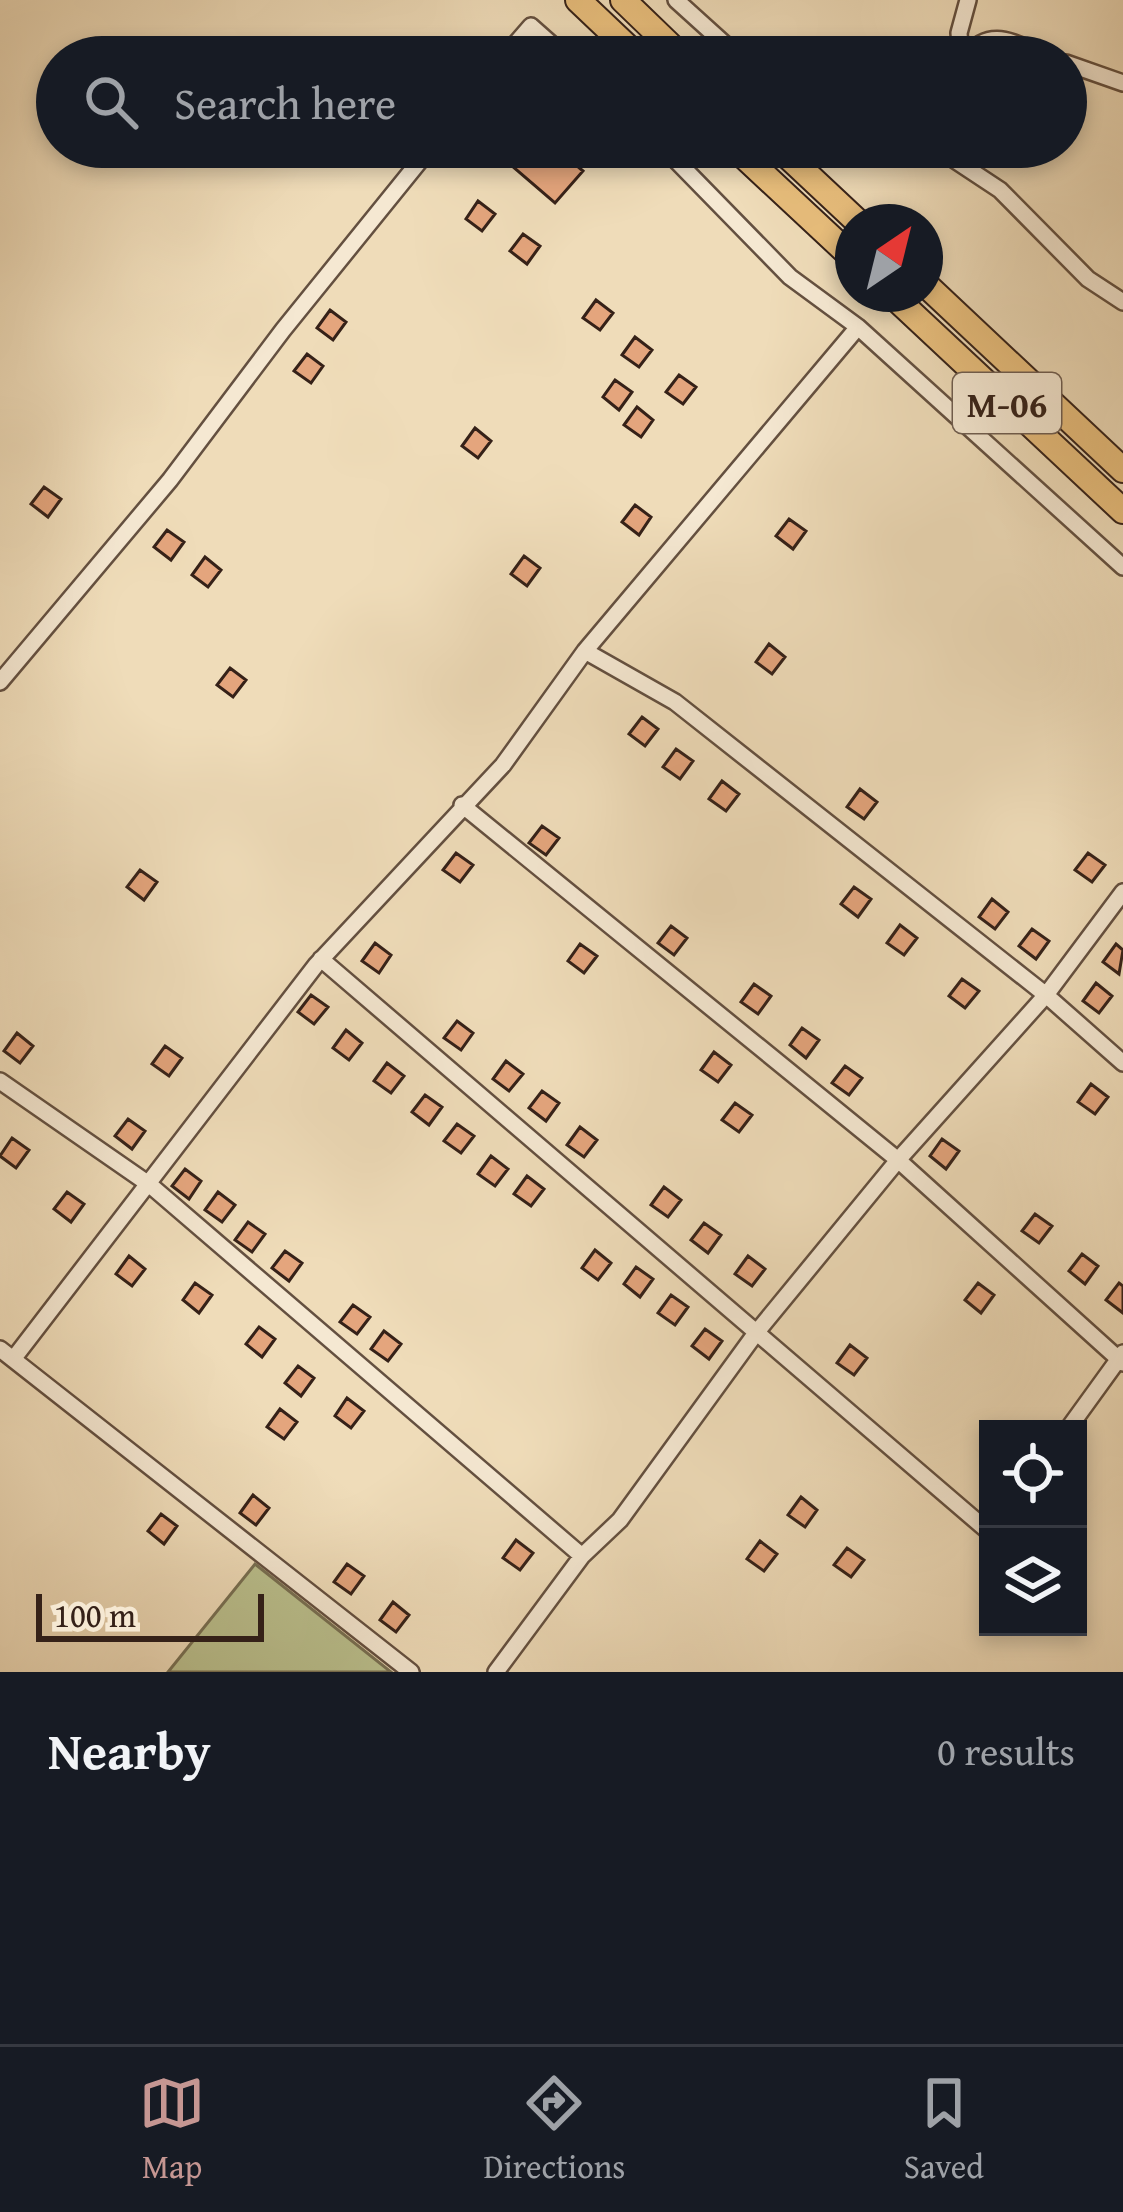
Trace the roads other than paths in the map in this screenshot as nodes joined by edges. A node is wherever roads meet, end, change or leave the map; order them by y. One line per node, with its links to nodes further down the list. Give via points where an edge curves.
1 (578, 0): 5 (highway)
2 (622, 0): 6 (highway)
3 (676, 0): 7 (street)
4 (968, 0): 8 (street)
5 (616, 36)
6 (660, 36)
7 (716, 36)
8 (959, 36)
9 (1087, 70): 10 (street)
10 (1123, 83)
11 (414, 168): 26 (street)
12 (684, 168): 21 (street, via 790,277)
13 (756, 168): 17 (highway)
14 (800, 168): 16 (highway)
15 (967, 168): 19 (street)
16 (839, 204)
17 (835, 242)
18 (943, 301): 22 (highway, М-06)
19 (1123, 302)
20 (910, 312): 23 (highway, М-06)
21 (858, 327): 24 (street); 25 (street)
22 (1123, 470)
23 (1123, 512)
24 (1123, 567)
25 (585, 651): 27 (street, via 503,765); 30 (street, via 675,702)
26 (0, 682)
27 (462, 805): 29 (street); 33 (street)
28 (1123, 892): 30 (street)
29 (321, 958): 34 (street); 35 (street)
30 (1046, 995): 31 (street); 33 (street)
31 (1123, 1063)
32 (0, 1081): 34 (street)
33 (898, 1160): 35 (street); 37 (street)
34 (150, 1185): 36 (street); 40 (street)
35 (757, 1333): 39 (street); 40 (street, via 620,1520)
36 (7, 1353): 41 (street)
37 (1121, 1358): 38 (street)
38 (1075, 1420)
39 (983, 1528)
40 (582, 1556): 42 (street)
41 (411, 1672)
42 (496, 1672)

